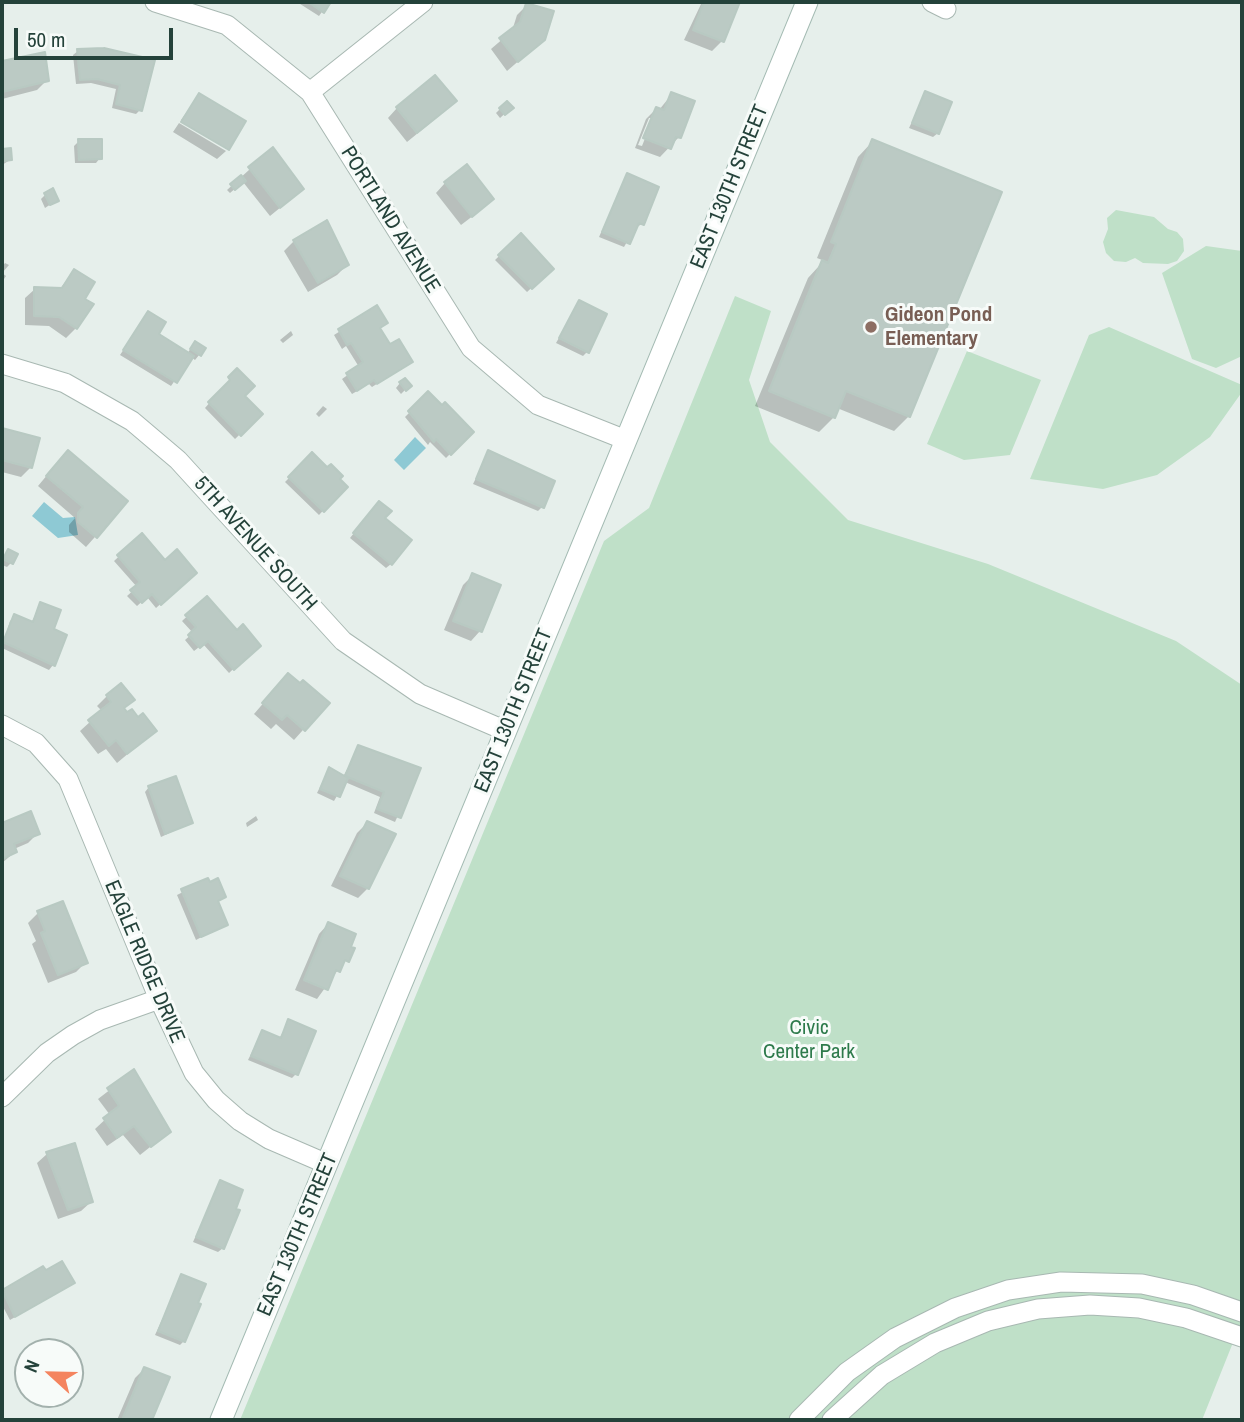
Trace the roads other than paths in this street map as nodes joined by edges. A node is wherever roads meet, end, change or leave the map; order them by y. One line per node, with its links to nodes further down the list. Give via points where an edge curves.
1 (155, 2): 4 (street, PORTLAND AVENUE, via 227,25)
2 (423, 2): 4 (street)
3 (807, 2): 6 (street, EAST 130TH STREET)
4 (310, 92): 6 (street, PORTLAND AVENUE, via 471,348 538,405)
5 (2, 364): 8 (street, 5TH AVENUE SOUTH, via 65,383 132,421 178,460 343,641 420,694)
6 (626, 440): 8 (street, EAST 130TH STREET)
7 (2, 725): 9 (street, EAGLE RIDGE DRIVE, via 36,743 68,779)
8 (506, 731): 11 (street, EAST 130TH STREET)
9 (159, 999): 10 (street, via 73,1035 47,1053); 11 (street, EAGLE RIDGE DRIVE, via 194,1073 216,1100 269,1139)
10 (2, 1097)
11 (327, 1164): 14 (street, EAST 130TH STREET)
12 (1242, 1312): 15 (street, via 1142,1284 1061,1282 1008,1290 955,1308 895,1338 847,1372)
13 (1242, 1337): 16 (street, via 1139,1308 1038,1309 988,1321 935,1343 882,1375)
14 (221, 1420)
15 (799, 1420)
16 (832, 1420)

